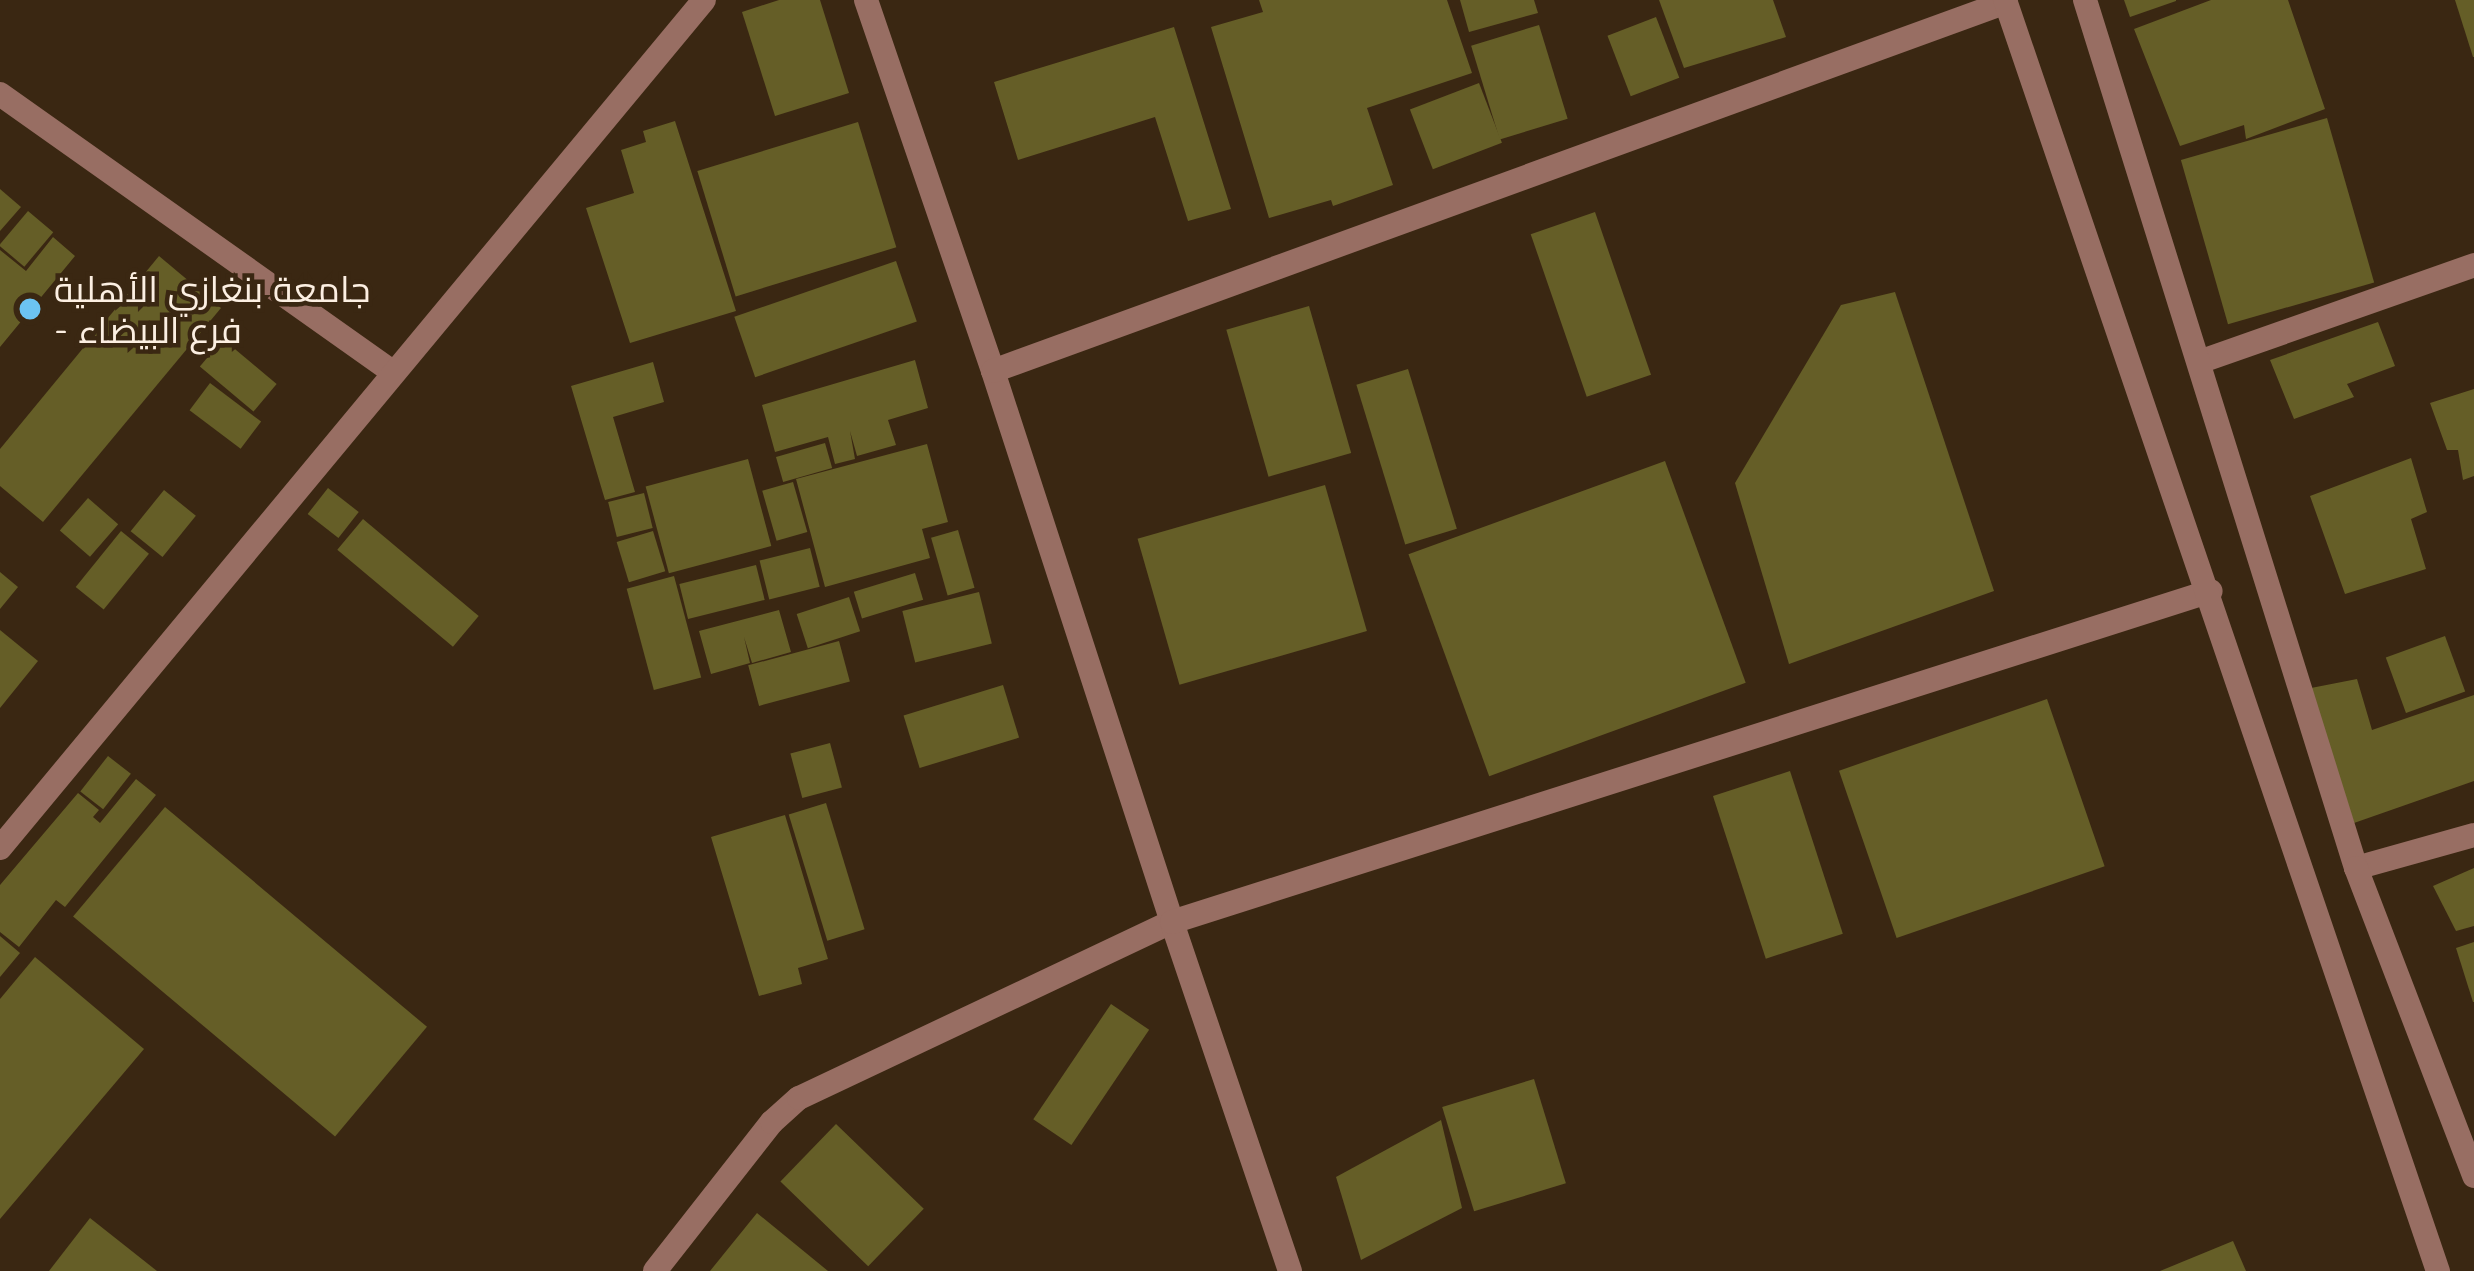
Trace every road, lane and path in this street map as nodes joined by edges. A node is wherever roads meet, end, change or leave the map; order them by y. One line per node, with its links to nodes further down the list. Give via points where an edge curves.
1 (704, 0): 9 (street)
2 (866, 0): 8 (street)
3 (2085, 0): 7 (street)
4 (2005, 1): 8 (street); 10 (street)
5 (0, 94): 9 (street)
6 (2474, 266): 7 (street)
7 (2199, 362): 13 (street)
8 (993, 371): 14 (street)
9 (392, 372): 12 (street)
10 (2211, 591): 14 (street); 18 (street)
11 (2474, 835): 13 (street)
12 (0, 848)
13 (2356, 868): 15 (street)
14 (1172, 922): 16 (street, via 799,1098); 17 (street)
15 (2474, 1176)
16 (655, 1271)
17 (1290, 1271)
18 (2438, 1271)

